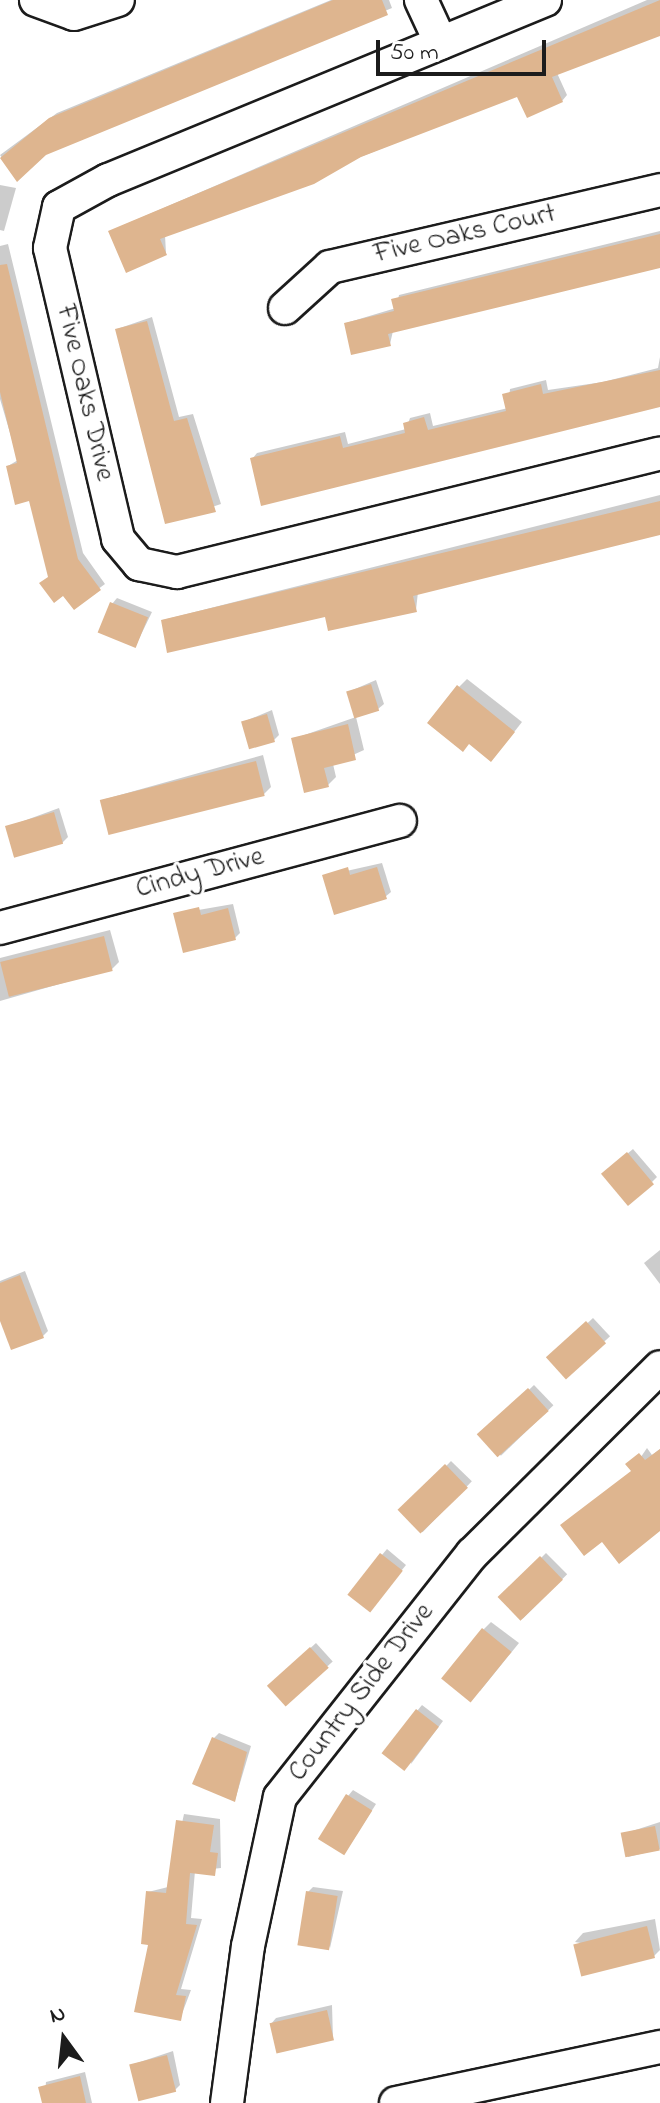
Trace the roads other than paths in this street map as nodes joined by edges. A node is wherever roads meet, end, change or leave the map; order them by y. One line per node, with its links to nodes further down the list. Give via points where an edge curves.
1 (36, 0): 2 (street, via 74,14)
2 (118, 0)
3 (421, 0): 5 (street)
4 (545, 0): 5 (street, Five Oaks Drive)
5 (441, 43): 8 (street, Five Oaks Drive, via 59,207 50,248 118,539 139,564 177,572)
6 (660, 190): 7 (street, Five Oaks Court, via 330,267)
7 (285, 308)
8 (660, 453)
9 (400, 821): 10 (street, Cindy Drive)
10 (0, 928)
11 (660, 1367): 13 (street, Country Side Drive, via 472,1554 280,1797 248,1946)
12 (660, 2047): 14 (street)
13 (227, 2103)
14 (396, 2103)

